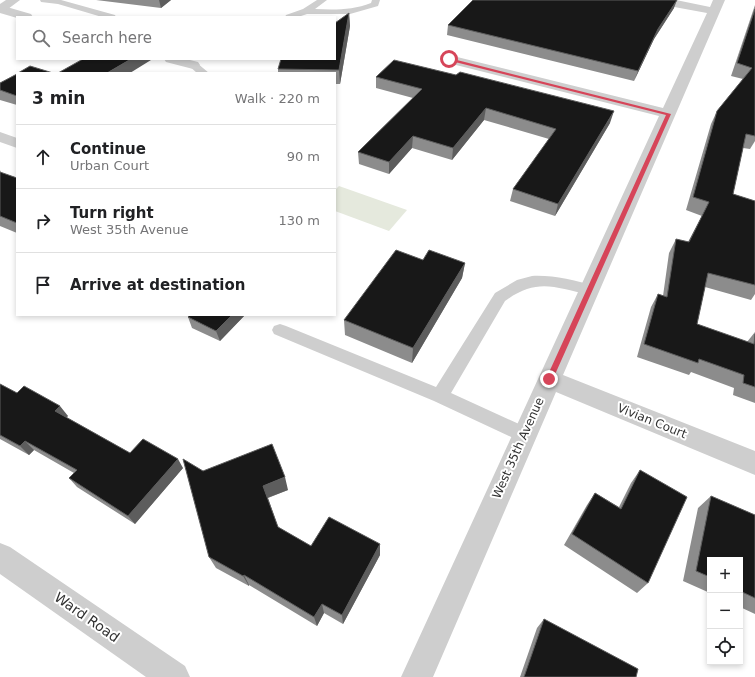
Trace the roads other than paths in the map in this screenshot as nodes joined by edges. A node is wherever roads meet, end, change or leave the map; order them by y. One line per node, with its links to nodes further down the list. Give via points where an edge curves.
1 (14, 0): 7 (street)
2 (44, 0): 10 (lane)
3 (323, 0): 8 (lane)
4 (376, 0): 8 (lane, via 375,4 366,9 351,12)
5 (658, 0): 6 (street)
6 (716, 5): 15 (street, West 35th Avenue)
7 (0, 9): 9 (street)
8 (306, 11): 11 (lane)
9 (23, 16)
10 (108, 16)
11 (292, 16)
12 (449, 59): 15 (street)
13 (174, 60): 14 (street)
14 (198, 69)
15 (669, 114): 18 (street, West 35th Avenue)
16 (0, 136): 17 (street)
17 (16, 143)
18 (589, 290): 20 (street, West 35th Avenue); 21 (lane, via 553,281 532,280 512,288 500,297)
19 (280, 330): 21 (lane)
20 (549, 379): 22 (street, West 35th Avenue); 23 (street, Vivian Court)
21 (440, 396): 22 (lane)
22 (524, 435): 26 (street, West 35th Avenue)
23 (755, 463)
24 (0, 557): 25 (street, Ward Road)
25 (174, 677)
26 (417, 677)

